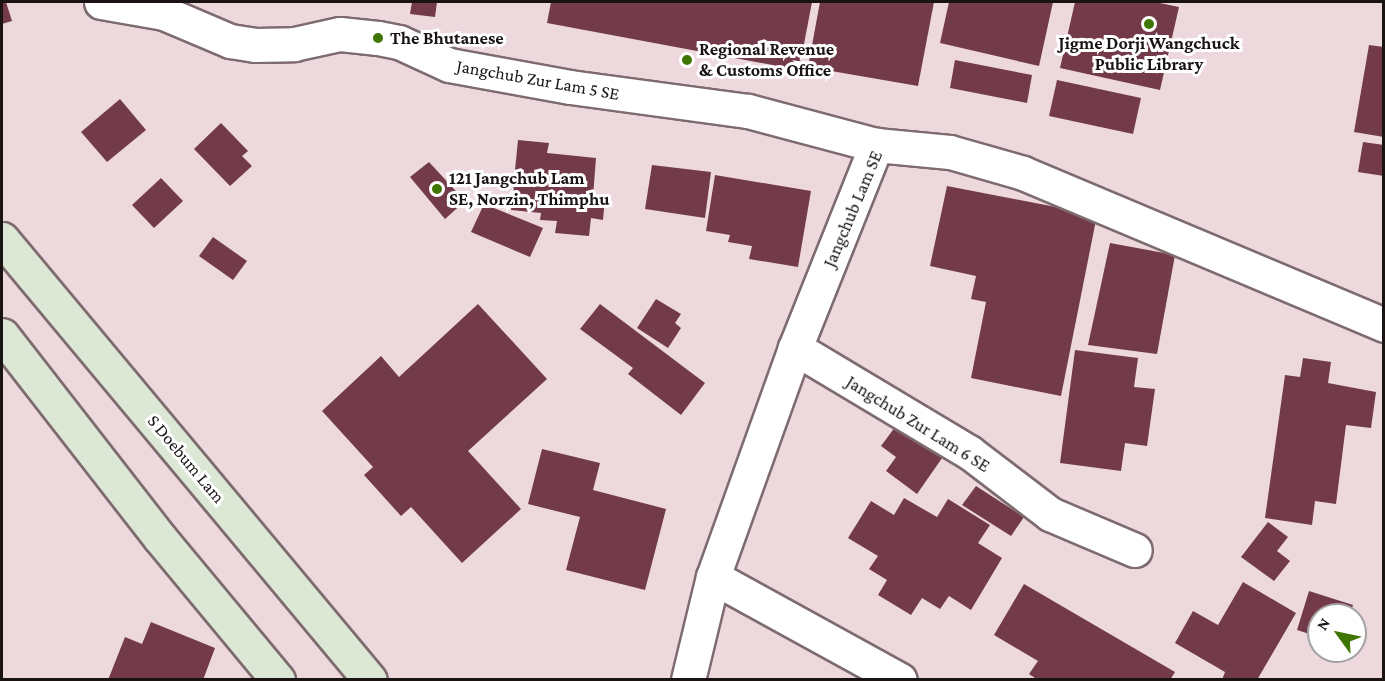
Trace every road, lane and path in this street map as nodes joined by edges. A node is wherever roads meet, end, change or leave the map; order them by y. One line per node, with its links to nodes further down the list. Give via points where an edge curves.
1 (101, 2): 2 (street, Jangchub Zur Lam 5 SE, via 164,13 230,41 294,44 340,34 378,38 399,42 449,65 570,87 748,111)
2 (876, 145): 4 (street, Jangchub Lam SE, via 950,152 1023,173); 6 (street, Jangchub Lam SE)
3 (2, 239): 10 (main road, S Doebum Lam)
4 (1383, 325)
5 (2, 335): 9 (main road, via 160,538)
6 (795, 348): 7 (street, Jangchub Zur Lam 6 SE, via 969,452 1050,514); 8 (street, Jangchub Lam SE)
7 (1135, 550)
8 (713, 577): 11 (street, Jangchub Lam SE); 12 (street)
9 (278, 680)
10 (370, 680)
11 (688, 680)
12 (900, 680)

